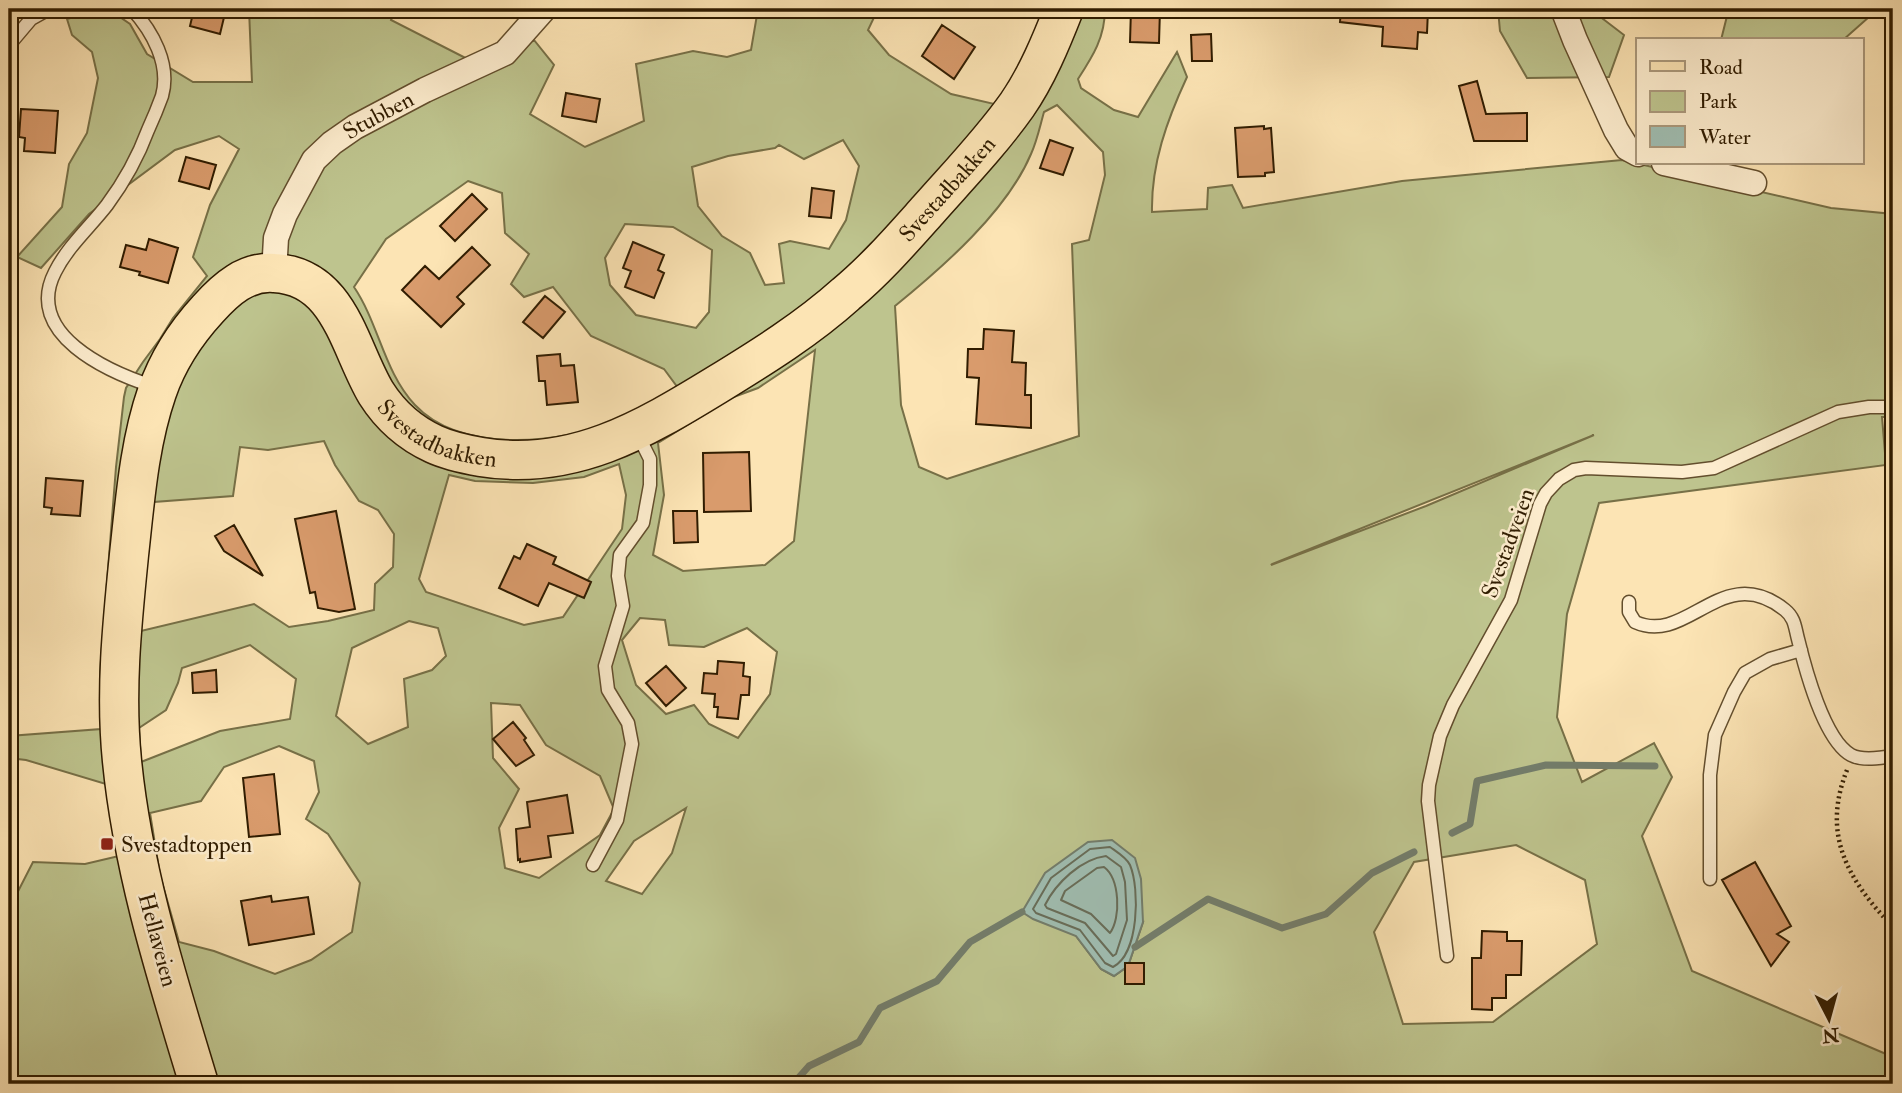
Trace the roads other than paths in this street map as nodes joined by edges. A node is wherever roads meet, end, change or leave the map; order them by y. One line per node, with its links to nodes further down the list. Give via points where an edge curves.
1 (49, 9): 6 (lane, via 32,19)
2 (132, 9): 11 (lane, via 157,45 163,93 139,154 107,205 55,272 48,289 49,314 80,352 129,379)
3 (544, 9): 10 (street, Stubben, via 505,53 355,127 314,160 276,238)
4 (1063, 9): 13 (main road, Svestadbakken, via 1018,104 879,264 807,326)
5 (1563, 9): 7 (street, via 1616,130 1627,148)
6 (9, 45)
7 (1636, 153)
8 (1668, 164): 9 (street)
9 (1754, 183)
10 (274, 273): 11 (main road, via 254,275 223,293 183,339); 13 (main road, Svestadbakken, via 294,277 323,293 338,312 391,413 432,443 468,455 525,461 563,457)
11 (158, 388): 20 (main road, Hellaveien, via 139,469 119,671 120,722 126,793 145,896)
12 (1893, 407): 19 (lane, Svestadveien, via 1838,412 1714,468 1682,472 1586,468 1552,484 1540,504 1511,600 1453,705 1433,764 1428,801)
13 (637, 431): 17 (lane, via 650,459 650,485 643,523 620,555 618,576 624,606 604,666 608,690 628,723 632,744 617,820)
14 (1629, 603): 15 (lane, via 1635,622 1651,627 1671,625 1723,597 1756,597 1791,615)
15 (1801, 650): 16 (lane, via 1810,685 1842,748 1853,756); 18 (lane, via 1769,659 1745,673 1715,735 1710,775)
16 (1893, 756)
17 (593, 865)
18 (1710, 878)
19 (1447, 956)
20 (199, 1084)

